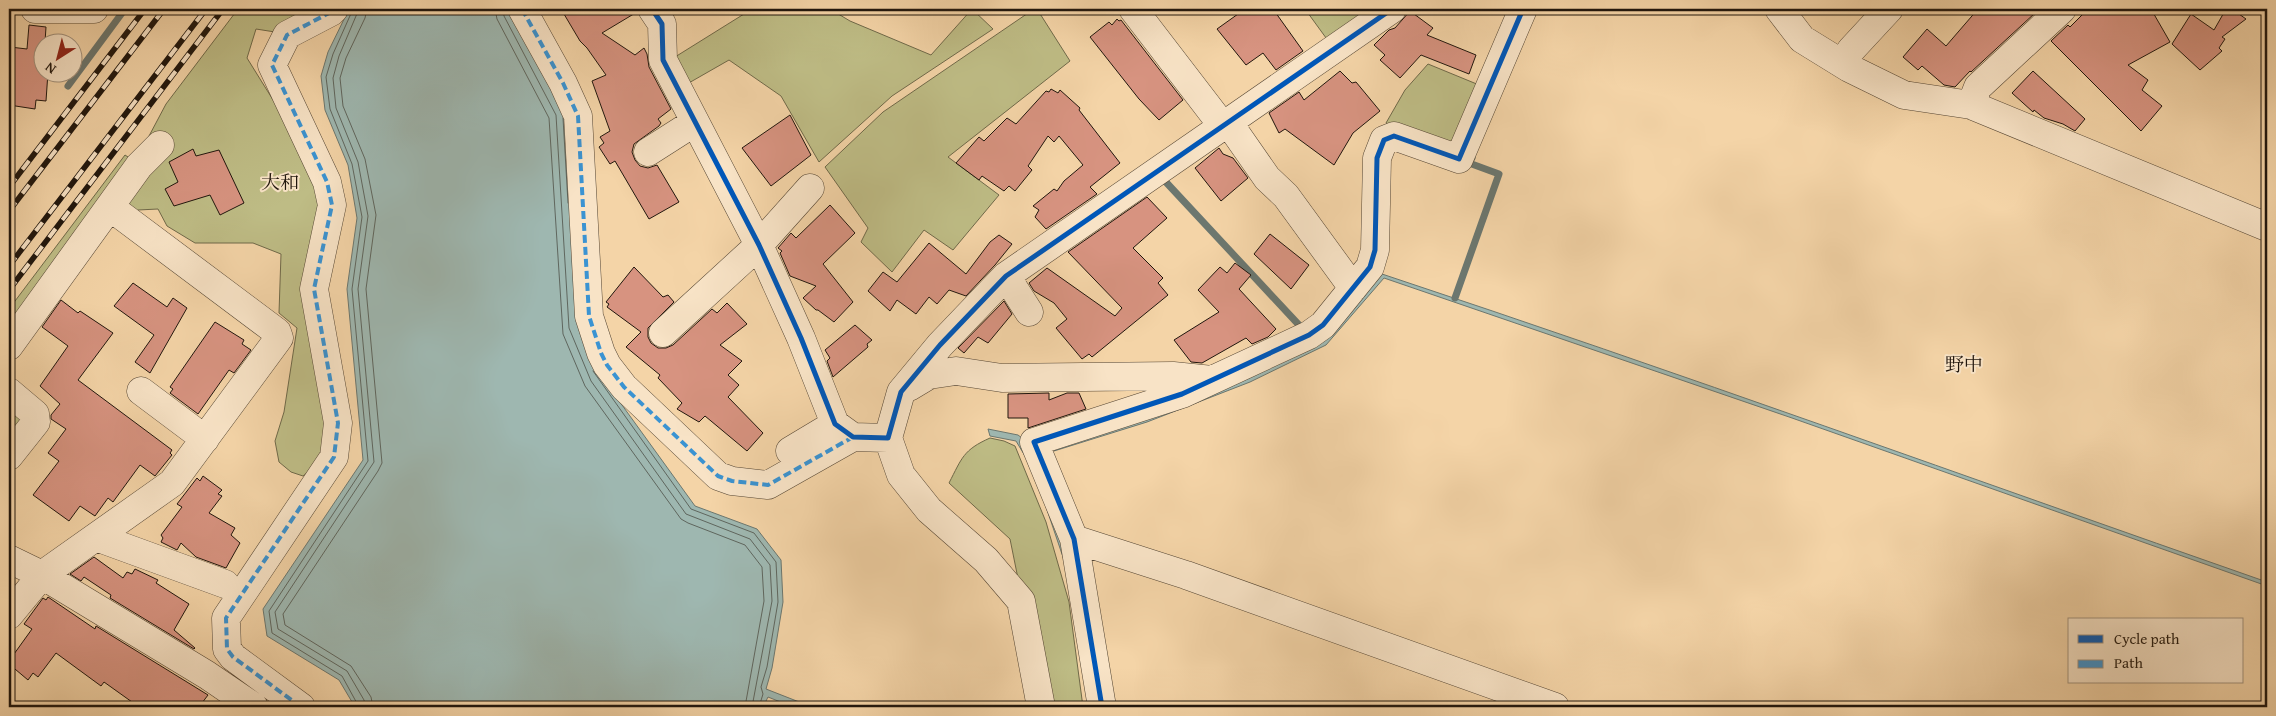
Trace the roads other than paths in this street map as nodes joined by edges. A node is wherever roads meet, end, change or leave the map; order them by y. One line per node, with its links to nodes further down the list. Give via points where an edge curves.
1 (35, 9): 2 (street)
2 (94, 9)
3 (334, 9): 44 (street, via 287,35 272,65 327,182 332,206 314,289 338,423 334,457 226,618 226,649)
4 (522, 9): 31 (street, via 578,116 589,316 607,365 624,387 718,476 732,481 768,485)
5 (652, 9): 14 (street, via 662,24 663,60)
6 (1133, 9): 15 (street)
7 (1392, 9): 15 (street)
8 (1523, 9): 23 (street, via 1459,159 1394,136 1384,140 1377,158 1375,250 1370,267)
9 (1889, 9): 12 (street)
10 (2062, 9): 13 (street, via 1978,87)
11 (1783, 10): 13 (street, via 1802,39 1857,72 1904,95)
12 (1850, 50)
13 (1971, 105): 20 (street)
14 (695, 122): 17 (street); 21 (street)
15 (1225, 124): 22 (street); 23 (street, via 1267,178 1286,196)
16 (160, 145): 19 (street, via 139,166)
17 (648, 152)
18 (810, 188): 21 (street)
19 (110, 207): 26 (street); 33 (street, via 277,332 279,338)
20 (2267, 227)
21 (759, 245): 25 (street); 31 (street)
22 (1006, 276): 24 (street); 30 (street, via 940,345)
23 (1352, 288): 27 (street, via 1323,325 1309,335)
24 (1029, 312)
25 (663, 333)
26 (9, 346)
27 (1212, 380): 30 (street, via 1173,376 1002,378 956,371 929,375); 37 (street, via 1182,394 1034,442)
28 (141, 391): 33 (street)
29 (9, 392): 35 (street, via 35,414 36,422)
30 (901, 392): 32 (street)
31 (844, 430): 32 (street); 34 (street)
32 (888, 438): 45 (street, via 901,475 928,510 986,560 1021,601)
33 (205, 439): 36 (street, via 172,483)
34 (790, 451)
35 (9, 456)
36 (96, 537): 39 (street); 40 (street)
37 (1074, 539): 46 (street); 47 (street, via 1186,574)
38 (9, 559): 39 (street)
39 (42, 575): 41 (street); 42 (street)
40 (225, 584)
41 (9, 615)
42 (222, 697): 43 (street)
43 (254, 707)
44 (301, 707)
45 (1041, 707)
46 (1102, 707)
47 (1555, 707)

